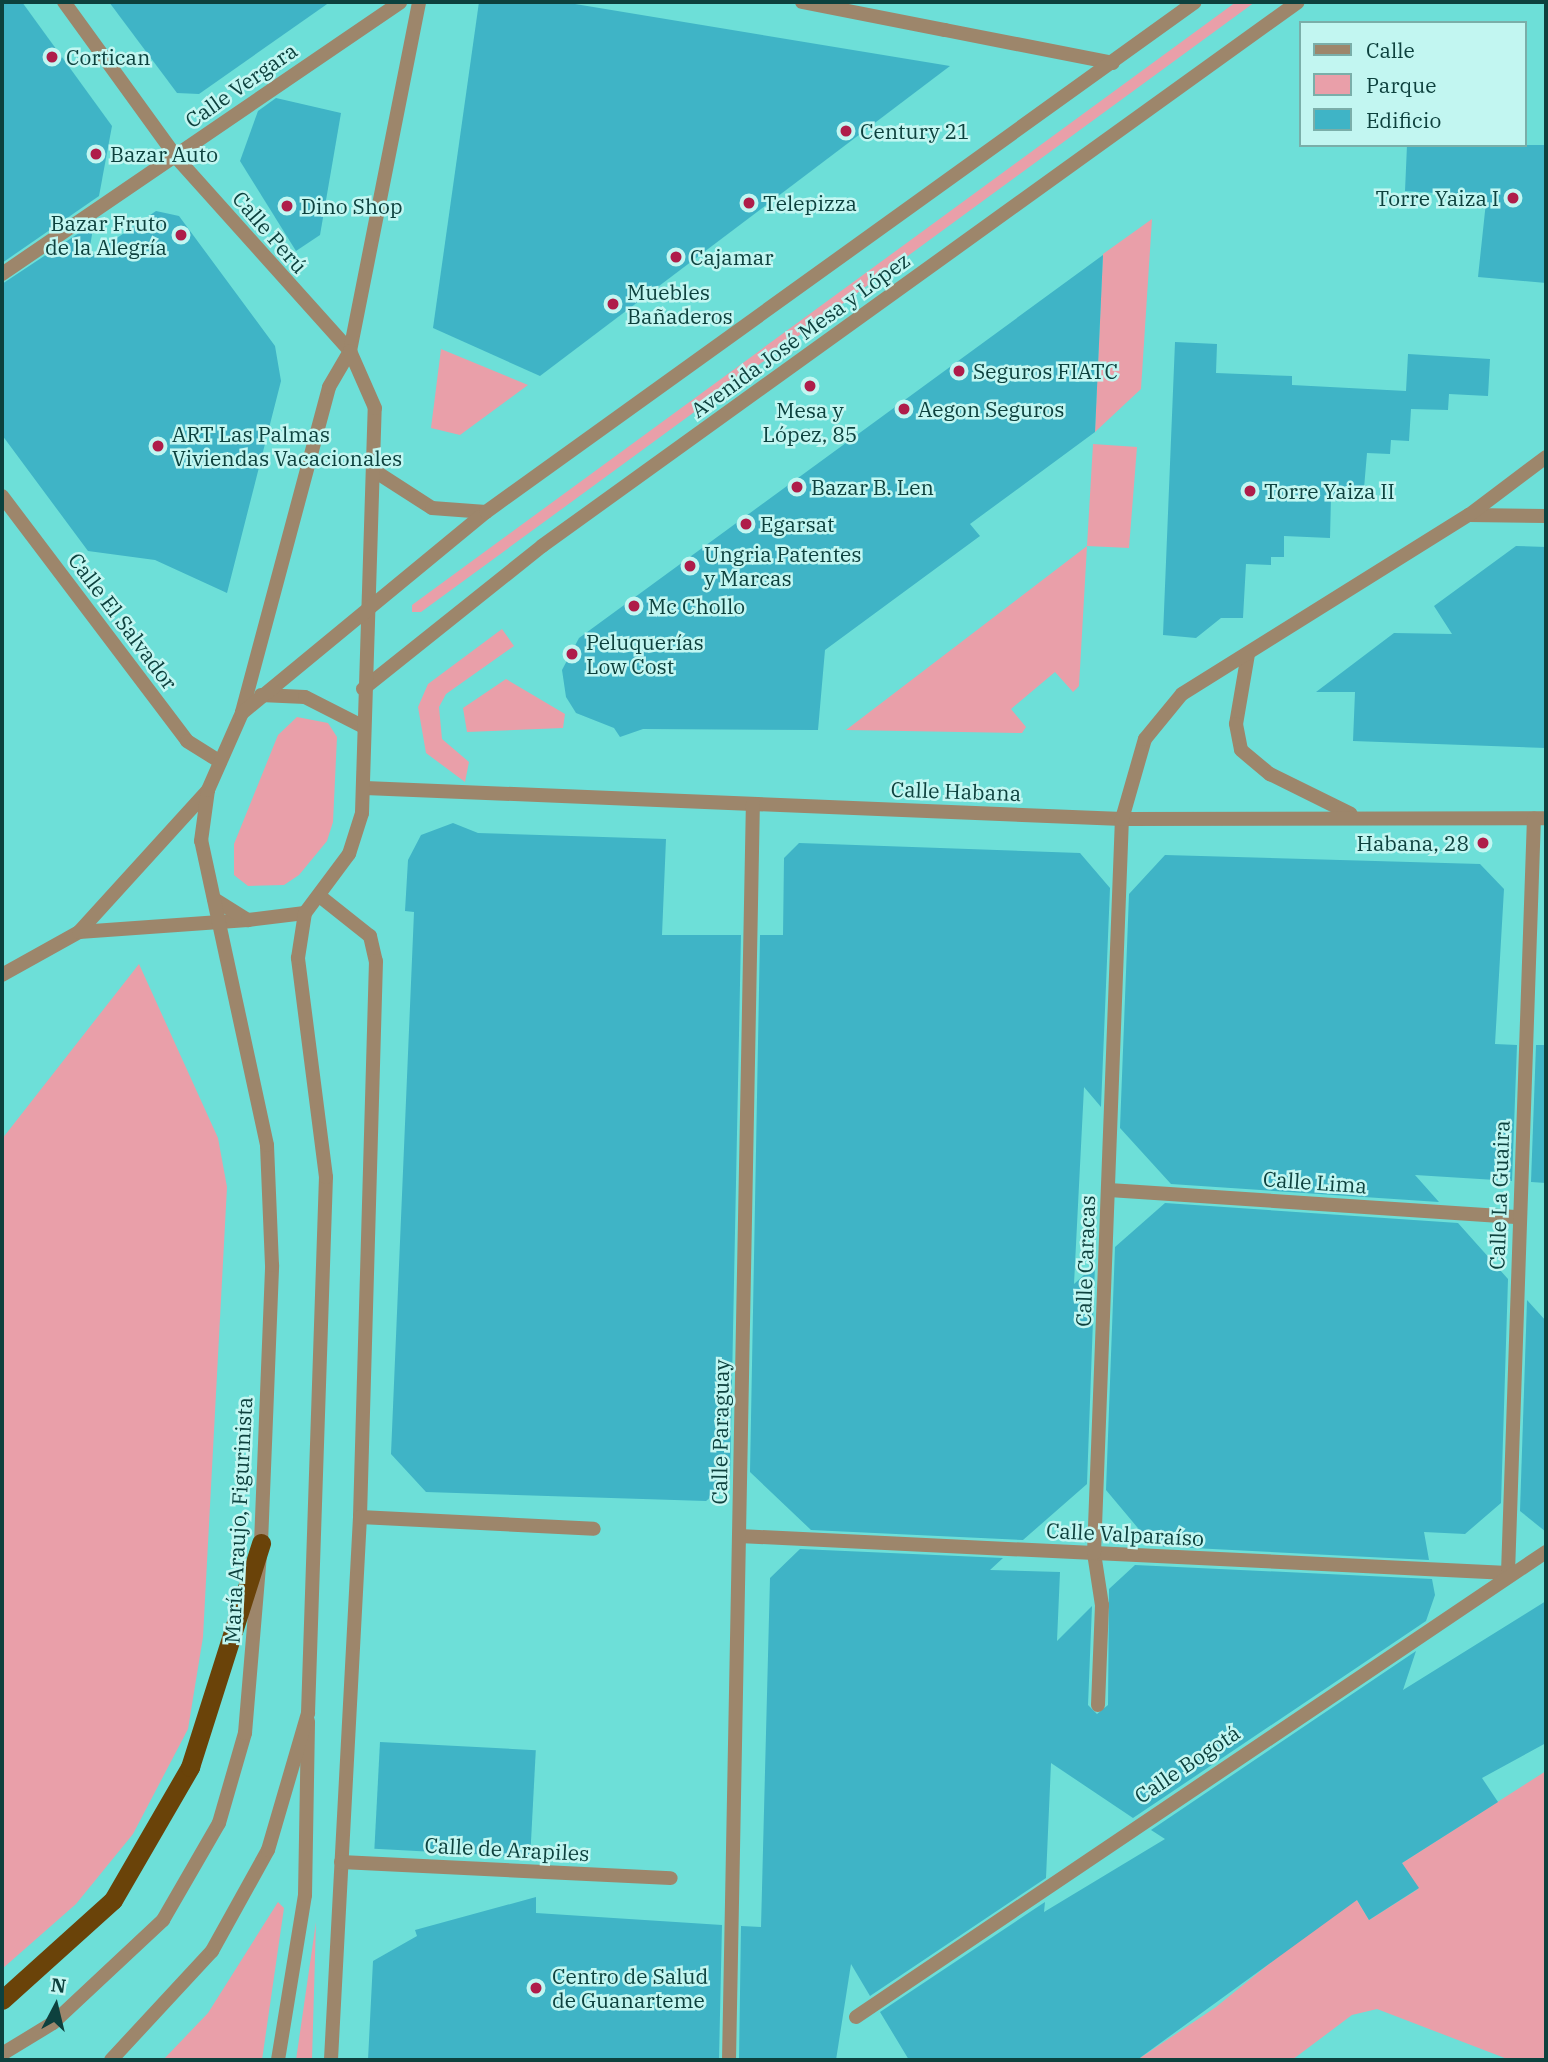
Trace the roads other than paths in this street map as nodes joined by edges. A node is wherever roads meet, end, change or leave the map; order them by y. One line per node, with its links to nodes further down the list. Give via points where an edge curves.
1 (64, 2): 8 (street, Calle Perú)
2 (400, 2): 8 (street, Calle Vergara)
3 (419, 2): 10 (street)
4 (802, 2): 7 (street)
5 (1195, 2): 7 (street, Avenida José Mesa y López)
6 (1298, 2): 19 (street, Avenida José Mesa y López, via 542,546)
7 (1113, 63): 14 (street, Avenida José Mesa y López)
8 (176, 157): 9 (street, Calle Vergara); 10 (street, Calle Perú)
9 (2, 274)
10 (350, 351): 12 (street, Calle Perú, via 375,408); 21 (street, via 329,387)
11 (1546, 457): 15 (street, Calle Caracas)
12 (373, 470): 14 (street, via 432,509); 17 (street, Calle Perú)
13 (2, 496): 23 (street, Calle El Salvador, via 187,741)
14 (486, 512): 17 (street, Avenida José Mesa y López)
15 (1469, 514): 16 (street); 18 (street, Calle Caracas)
16 (1546, 516)
17 (366, 612): 19 (street, Calle Perú); 20 (street, Avenida José Mesa y López)
18 (1248, 654): 27 (street, via 1236,724 1241,750 1270,774); 29 (street, Calle Caracas, via 1182,694 1146,739)
19 (363, 689): 22 (street)
20 (261, 695): 21 (street); 22 (street, via 305,697)
21 (242, 713): 23 (street)
22 (362, 726): 24 (street)
23 (220, 762): 25 (street)
24 (365, 788): 26 (street, Calle Habana); 30 (street, via 349,854)
25 (208, 790): 31 (street, via 201,841); 35 (street)
26 (753, 804): 29 (street, Calle Habana); 41 (street, Calle Paraguay)
27 (1354, 815): 28 (street, Calle Habana); 29 (street, Calle Habana)
28 (1540, 818): 38 (street, Calle La Guaira)
29 (1122, 819): 37 (street, Calle Caracas)
30 (323, 898): 32 (street); 39 (street, via 370,936 376,961)
31 (214, 899): 33 (street); 34 (street, María Araujo, Figurinista)
32 (305, 914): 33 (street); 47 (street, via 298,958 326,1177)
33 (248, 920): 34 (street)
34 (220, 924): 35 (street); 42 (street, María Araujo, Figurinista, via 267,1145 272,1265)
35 (79, 932): 36 (street)
36 (2, 975)
37 (1109, 1190): 38 (street, Calle Lima); 44 (street, Calle Caracas)
38 (1519, 1217): 45 (street, Calle La Guaira)
39 (360, 1517): 40 (street); 48 (street)
40 (594, 1529)
41 (739, 1536): 44 (street, Calle Valparaíso); 56 (street, Calle Paraguay)
42 (261, 1543): 50 (highway, via 190,1767 113,1900); 52 (street, María Araujo, Figurinista, via 245,1733 219,1823 163,1920 53,2023)
43 (1546, 1552): 45 (street, Calle Bogotá)
44 (1094, 1553): 45 (street, Calle Valparaíso); 46 (street, Calle Caracas, via 1102,1605)
45 (1508, 1573): 51 (street, Calle Bogotá)
46 (1098, 1704)
47 (308, 1713): 53 (street, via 268,1850 212,1951); 54 (street, via 305,1895)
48 (341, 1862): 49 (street, Calle de Arapiles); 55 (street)
49 (671, 1878)
50 (2, 2000)
51 (856, 2017)
52 (2, 2053)
53 (111, 2060)
54 (278, 2060)
55 (331, 2060)
56 (729, 2060)

